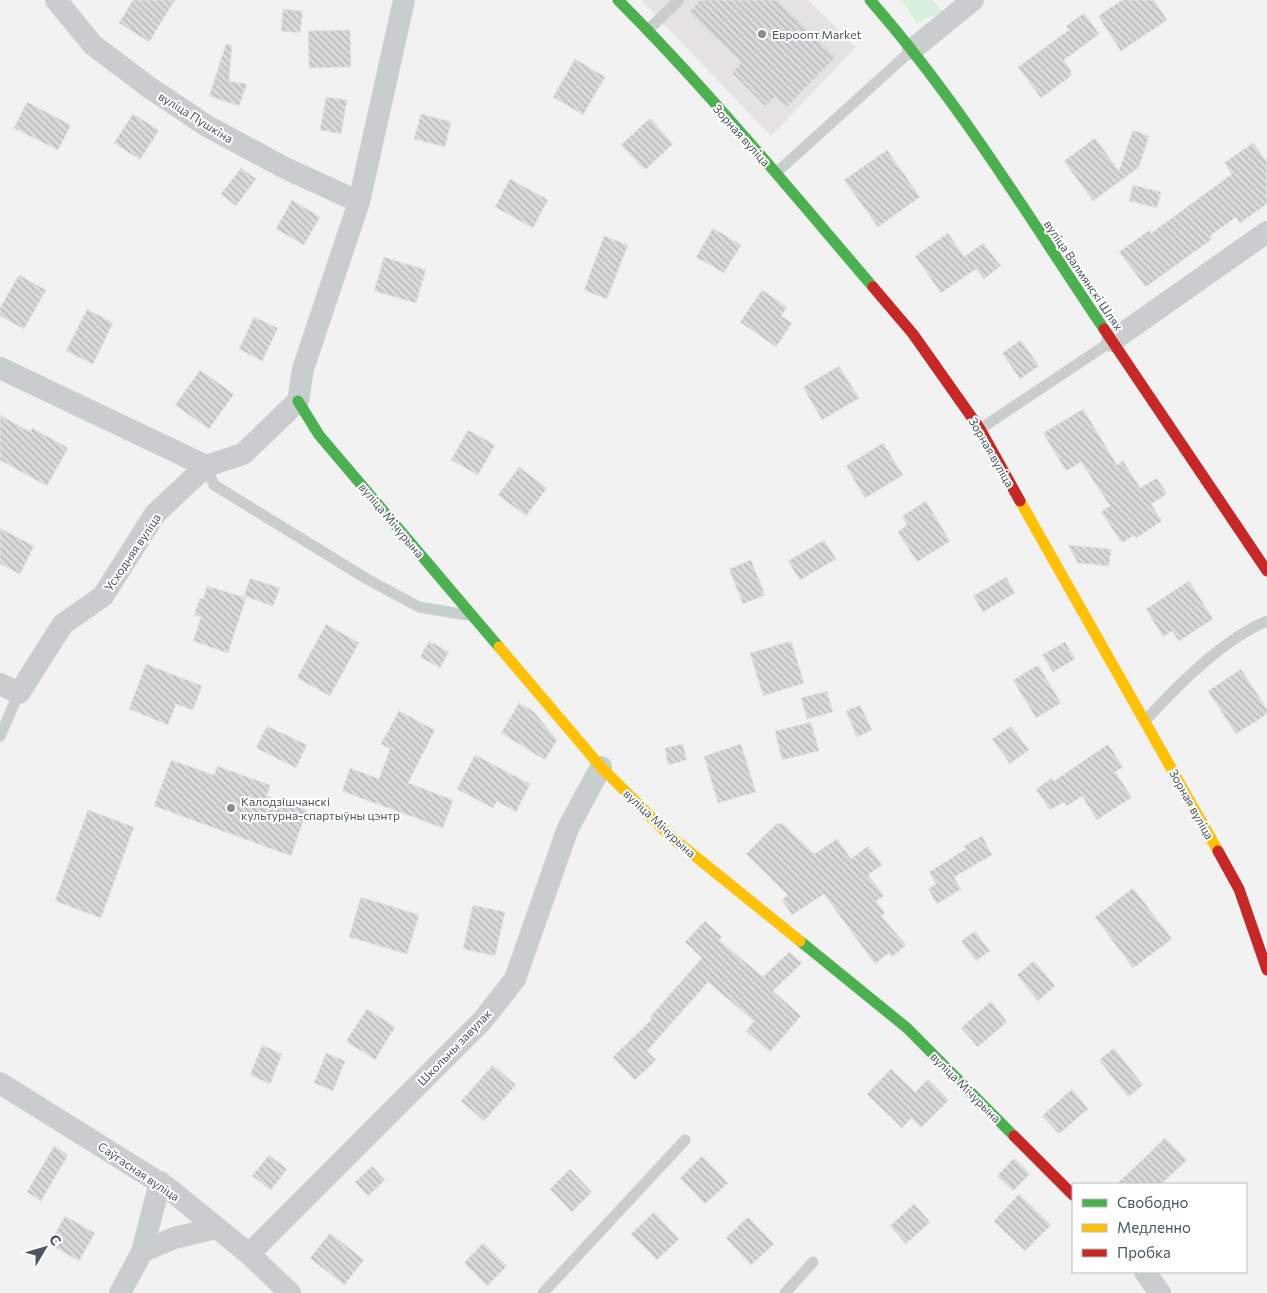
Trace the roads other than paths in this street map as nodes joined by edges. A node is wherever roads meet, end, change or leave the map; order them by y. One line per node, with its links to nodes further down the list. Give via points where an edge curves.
1 (56, 0): 10 (street, вуліца Пушкіна, via 93,45 207,126 283,167)
2 (404, 0): 10 (street)
3 (618, 0): 7 (street, Зорная вуліца)
4 (679, 0): 7 (lane)
5 (870, 0): 8 (street, вуліца Валмянскі Шлях)
6 (972, 0): 8 (street)
7 (648, 30): 9 (street, Зорная вуліца)
8 (913, 49): 9 (lane); 12 (street, вуліца Валмянскі Шлях)
9 (776, 173): 15 (street, Зорная вуліца, via 913,334)
10 (360, 202): 14 (street, via 303,369)
11 (1267, 232): 12 (street)
12 (1112, 341): 15 (lane); 17 (street, вуліца Валмянскі Шлях)
13 (0, 368): 16 (street)
14 (298, 401): 16 (street, via 243,454); 18 (street, вуліца Мічурына, via 319,435)
15 (980, 430): 21 (street, Зорная вуліца)
16 (206, 466): 18 (lane, via 214,485 367,579 419,607); 20 (street, Усходняя вуліца, via 155,514 103,596 63,624)
17 (1267, 571)
18 (471, 616): 23 (street, вуліца Мічурына)
19 (1267, 621): 21 (lane, via 1255,626 1206,662)
20 (9, 688): 22 (lane)
21 (1145, 721): 24 (street, Зорная вуліца, via 1239,889)
22 (0, 736)
23 (601, 767): 28 (street, вуліца Мічурына, via 669,835 907,1028); 31 (street, Школьны завулак, via 568,828 515,979 482,1021)
24 (1267, 970)
25 (0, 1083): 27 (street, Саўгасная вуліца)
26 (685, 1140): 36 (lane)
27 (160, 1182): 29 (street, Саўгасная вуліца); 30 (street)
28 (1072, 1194)
29 (217, 1228): 30 (street, via 174,1238); 31 (street, Саўгасная вуліца)
30 (142, 1252): 34 (street)
31 (249, 1254): 35 (street, Саўгасная вуліца)
32 (813, 1262): 37 (lane)
33 (1146, 1273): 38 (street)
34 (120, 1293)
35 (290, 1293)
36 (543, 1293)
37 (785, 1293)
38 (1160, 1293)

